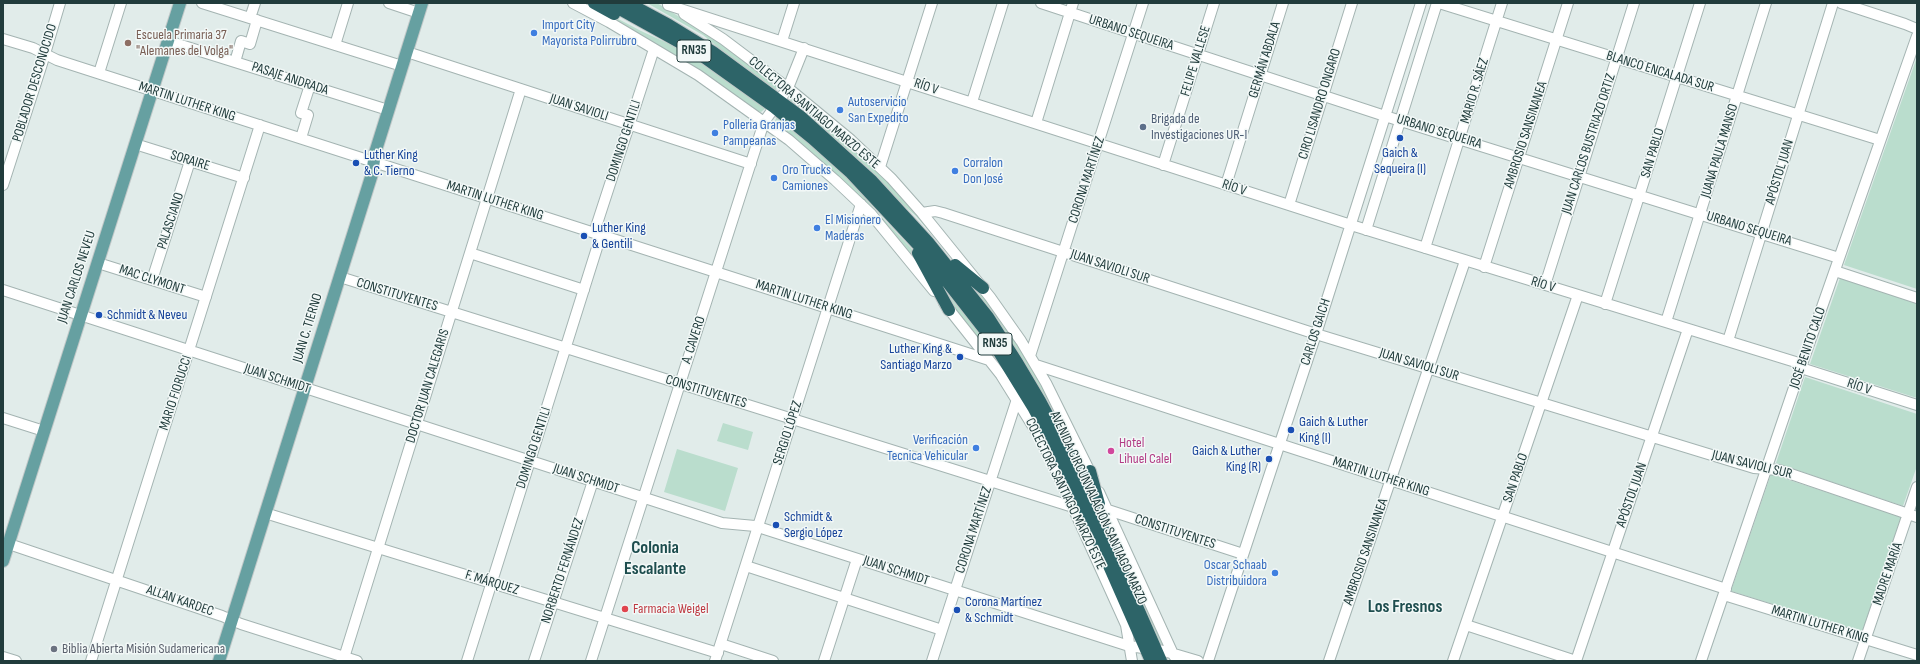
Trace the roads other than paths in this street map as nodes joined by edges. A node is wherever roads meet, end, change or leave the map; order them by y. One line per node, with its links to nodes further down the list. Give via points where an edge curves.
1 (60, 3): 47 (street, POBLADOR DESCONOCIDO)
2 (121, 3): 52 (street)
3 (180, 3): 41 (main road, JUAN CARLOS NEVEU)
4 (202, 3): 33 (street)
5 (255, 3): 33 (street)
6 (348, 3): 43 (street)
7 (389, 3): 31 (street)
8 (573, 3): 45 (street, COLECTORA SANTIAGO MARZO ESTE)
9 (594, 3): 39 (highway, via 646,30)
10 (608, 3): 39 (highway, AVENIDA CIRCUNVALACIÓN SANTIAGO MARZO / RN35)
11 (628, 3): 53 (highway, AVENIDA CIRCUNVALACIÓN SANTIAGO MARZO / RN35, via 693,39)
12 (641, 3): 53 (highway, via 699,36)
13 (794, 3): 42 (street)
14 (932, 3): 56 (street)
15 (1003, 3): 63 (street)
16 (1041, 3): 32 (street, URBANO SEQUEIRA)
17 (1143, 3): 36 (street, CORONA MARTÍNEZ)
18 (1214, 3): 48 (street, FELIPE VALLESE)
19 (1283, 3): 54 (street, GERMÁN ABDALA)
20 (1352, 3): 61 (street, CIRO LISANDRO ONGARO)
21 (1421, 3): 67 (street, CARLOS GAICH)
22 (1438, 3): 34 (street, BLANCO ENCALADA SUR); 68 (street)
23 (1502, 3): 34 (street, MARIO R. SÁEZ)
24 (1568, 3): 40 (street, AMBROSIO SANSINANEA)
25 (1634, 3): 49 (street, JUAN CARLOS BUSTRIAZO ORTIZ)
26 (1700, 3): 55 (street, SAN PABLO)
27 (1766, 3): 62 (street, JUANA PAULA MANSO)
28 (1833, 3): 66 (street, APÓSTOL JUAN)
29 (1841, 3): 35 (street)
30 (667, 4): 42 (street, RÍO V); 58 (street, COLECTORA SANTIAGO MARZO ESTE, via 714,33)
31 (420, 8): 46 (main road, JUAN C. TIERNO)
32 (1072, 8): 36 (street, URBANO SEQUEIRA); 70 (street)
33 (254, 19): 43 (street); 50 (street, via 250,44 241,41)
34 (1497, 21): 40 (street, BLANCO ENCALADA SUR); 74 (street, MARIO R. SÁEZ)
35 (1917, 29)
36 (1133, 33): 48 (street, URBANO SEQUEIRA); 76 (street, CORONA MARTÍNEZ)
37 (1917, 36): 75 (street, JOSÉ BENITO CALO)
38 (3, 39): 47 (street, MARTIN LUTHER KING)
39 (677, 40): 64 (highway, AVENIDA CIRCUNVALACIÓN SANTIAGO MARZO / RN35)
40 (1556, 40): 49 (street, BLANCO ENCALADA SUR); 78 (street, AMBROSIO SANSINANEA)
41 (168, 41): 50 (street, PASAJE ANDRADA); 60 (main road, JUAN CARLOS NEVEU)
42 (782, 41): 44 (street, RÍO V)
43 (335, 45): 51 (street)
44 (804, 48): 56 (street, RÍO V); 58 (street, A. CAVERO)
45 (654, 49): 69 (street, COLECTORA SANTIAGO MARZO ESTE, via 698,75); 71 (street, DOMINGO GENTILI)
46 (407, 52): 51 (main road, JUAN C. TIERNO); 59 (street, JUAN SAVIOLI)
47 (44, 54): 52 (street, MARTIN LUTHER KING); 87 (street, POBLADOR DESCONOCIDO)
48 (1198, 54): 54 (street, URBANO SEQUEIRA); 82 (street, FELIPE VALLESE)
49 (1616, 58): 55 (street, BLANCO ENCALADA SUR); 84 (street, JUAN CARLOS BUSTRIAZO ORTIZ)
50 (235, 62): 57 (street, PASAJE ANDRADA)
51 (402, 66): 65 (main road, JUAN C. TIERNO)
52 (99, 73): 60 (street, MARTIN LUTHER KING)
53 (744, 73): 64 (highway, AVENIDA CIRCUNVALACIÓN SANTIAGO MARZO / RN35)
54 (1260, 75): 61 (street, URBANO SEQUEIRA); 88 (street, GERMÁN ABDALA)
55 (1677, 77): 62 (street, BLANCO ENCALADA SUR); 89 (street, SAN PABLO)
56 (907, 81): 63 (street, RÍO V); 83 (street)
57 (310, 85): 65 (street, PASAJE ANDRADA); 73 (street, via 301,113 308,115)
58 (788, 88): 64 (street, A. CAVERO); 83 (street, COLECTORA SANTIAGO MARZO ESTE)
59 (521, 89): 71 (street, JUAN SAVIOLI); 90 (street, DOCTOR JUAN CALEGARIS)
60 (152, 91): 72 (street, MARTIN LUTHER KING); 77 (main road, JUAN CARLOS NEVEU)
61 (1323, 96): 67 (street, URBANO SEQUEIRA); 92 (street, CIRO LISANDRO ONGARO)
62 (1737, 96): 66 (street, BLANCO ENCALADA SUR); 95 (street, JUANA PAULA MANSO)
63 (972, 102): 70 (street, RÍO V)
64 (776, 104): 69 (street, A. CAVERO); 86 (highway, AVENIDA CIRCUNVALACIÓN SANTIAGO MARZO / RN35); 93 (highway, AVENIDA CIRCUNVALACIÓN SANTIAGO MARZO / RN35, via 838,149)
65 (388, 110): 80 (main road, JUAN C. TIERNO)
66 (1798, 115): 75 (street, BLANCO ENCALADA SUR); 98 (street, APÓSTOL JUAN)
67 (1386, 116): 68 (street, URBANO SEQUEIRA); 96 (street, CARLOS GAICH)
68 (1400, 120): 74 (street, URBANO SEQUEIRA); 97 (street)
69 (764, 122): 81 (street, A. CAVERO); 91 (street, COLECTORA SANTIAGO MARZO ESTE, via 804,153)
70 (1036, 123): 76 (street, RÍO V)
71 (629, 124): 81 (street, JUAN SAVIOLI); 99 (street, DOMINGO GENTILI)
72 (260, 125): 73 (street, MARTIN LUTHER KING); 85 (street, MARIO FIORUCCI)
73 (301, 138): 80 (street, MARTIN LUTHER KING)
74 (1460, 138): 78 (street, URBANO SEQUEIRA); 100 (street, MARIO R. SÁEZ)
75 (1880, 140): 103 (street, JOSÉ BENITO CALO)
76 (1098, 143): 82 (street, RÍO V); 102 (street, CORONA MARTÍNEZ)
77 (135, 144): 79 (street, SORAIRE); 105 (main road, JUAN CARLOS NEVEU)
78 (1519, 157): 84 (street, URBANO SEQUEIRA); 106 (street, AMBROSIO SANSINANEA)
79 (190, 161): 85 (street, SORAIRE); 110 (street, PALASCIANO)
80 (374, 162): 90 (street, MARTIN LUTHER KING); 109 (main road, JUAN C. TIERNO)
81 (750, 164): 108 (street, A. CAVERO)
82 (1163, 165): 88 (street, RÍO V)
83 (880, 167): 94 (street, COLECTORA SANTIAGO MARZO ESTE)
84 (1579, 176): 89 (street, URBANO SEQUEIRA); 111 (street, JUAN CARLOS BUSTRIAZO ORTIZ)
85 (244, 178): 116 (street, MARIO FIORUCCI)
86 (857, 179): 120 (highway, via 875,205 916,250); 179 (highway, AVENIDA CIRCUNVALACIÓN SANTIAGO MARZO / RN35, via 899,222 935,265 1011,369 1068,475)
87 (3, 185)
88 (1226, 185): 92 (street, RÍO V)
89 (1640, 195): 95 (street, URBANO SEQUEIRA); 118 (street, SAN PABLO)
90 (487, 198): 99 (street, MARTIN LUTHER KING); 101 (street, DOCTOR JUAN CALEGARIS)
91 (861, 204): 119 (street, SERGIO LÓPEZ); 120 (street, COLECTORA SANTIAGO MARZO ESTE)
92 (1289, 205): 96 (street, RÍO V)
93 (899, 208): 112 (highway, via 920,224 958,268); 172 (highway, AVENIDA CIRCUNVALACIÓN SANTIAGO MARZO / RN35, via 975,300 1018,364 1074,464)
94 (922, 213): 102 (street, JUAN SAVIOLI SUR, via 941,212); 112 (street, COLECTORA SANTIAGO MARZO ESTE)
95 (1700, 214): 98 (street, URBANO SEQUEIRA); 123 (street, JUANA PAULA MANSO)
96 (1351, 226): 97 (street, RÍO V); 125 (street, CARLOS GAICH)
97 (1366, 230): 100 (street, RÍO V)
98 (1761, 233): 103 (street, URBANO SEQUEIRA); 126 (street, APÓSTOL JUAN)
99 (598, 234): 108 (street, MARTIN LUTHER KING); 114 (street, DOMINGO GENTILI)
100 (1425, 248): 104 (street, RÍO V)
101 (470, 252): 114 (street); 121 (street, DOCTOR JUAN CALEGARIS)
102 (1063, 252): 125 (street, JUAN SAVIOLI SUR); 129 (street, CORONA MARTÍNEZ)
103 (1839, 258): 107 (street, JOSÉ BENITO CALO)
104 (1465, 261): 106 (street, RÍO V); 133 (street, AMBROSIO SANSINANEA)
105 (98, 263): 110 (street, MAC CLYMONT); 122 (main road, JUAN CARLOS NEVEU)
106 (1484, 266): 111 (street, RÍO V)
107 (1835, 270): 117 (street); 132 (street, JOSÉ BENITO CALO)
108 (716, 272): 119 (street, MARTIN LUTHER KING); 134 (street, A. CAVERO)
109 (340, 277): 121 (street, CONSTITUYENTES); 135 (main road, JUAN C. TIERNO)
110 (152, 280): 116 (street, MAC CLYMONT)
111 (1545, 285): 115 (street, RÍO V)
112 (983, 288): 129 (street, COLECTORA SANTIAGO MARZO ESTE)
113 (3, 290): 122 (street, JUAN SCHMIDT)
114 (584, 290): 127 (street, DOMINGO GENTILI)
115 (1578, 295): 118 (street, RÍO V); 137 (street, SAN PABLO)
116 (206, 297): 128 (street, MARIO FIORUCCI)
117 (1917, 298)
118 (1606, 304): 123 (street, RÍO V)
119 (828, 308): 130 (street, MARTIN LUTHER KING); 140 (street, SERGIO LÓPEZ)
120 (949, 310): 130 (street, COLECTORA SANTIAGO MARZO ESTE)
121 (451, 312): 127 (street, CONSTITUYENTES); 141 (street, DOCTOR JUAN CALEGARIS)
122 (81, 316): 128 (street, JUAN SCHMIDT); 142 (main road, JUAN CARLOS NEVEU)
123 (1666, 322): 124 (street, RÍO V)
124 (1688, 329): 126 (street, RÍO V); 143 (street, APÓSTOL JUAN)
125 (1316, 334): 133 (street, JUAN SAVIOLI SUR); 144 (street, CARLOS GAICH)
126 (1728, 341): 132 (street, RÍO V)
127 (566, 348): 134 (street, CONSTITUYENTES); 145 (street, DOMINGO GENTILI)
128 (189, 351): 135 (street, JUAN SCHMIDT); 166 (street, MARIO FIORUCCI)
129 (1030, 356): 131 (street, COLECTORA SANTIAGO MARZO ESTE)
130 (989, 360): 136 (street, COLECTORA SANTIAGO MARZO ESTE)
131 (1036, 366): 144 (street, MARTIN LUTHER KING); 147 (street, COLECTORA SANTIAGO MARZO ESTE)
132 (1801, 366): 138 (street, RÍO V); 146 (street, JOSÉ BENITO CALO)
133 (1428, 368): 137 (street, JUAN SAVIOLI SUR); 148 (street, AMBROSIO SANSINANEA)
134 (679, 383): 140 (street, CONSTITUYENTES); 152 (street, A. CAVERO)
135 (304, 388): 141 (street, JUAN SCHMIDT); 155 (main road, JUAN C. TIERNO)
136 (1016, 399): 150 (street, CORONA MARTÍNEZ); 153 (street, COLECTORA SANTIAGO MARZO ESTE, via 1050,458)
137 (1542, 403): 143 (street, JUAN SAVIOLI SUR); 156 (street, SAN PABLO)
138 (1917, 405)
139 (3, 418): 142 (street)
140 (792, 419): 150 (street, CONSTITUYENTES); 158 (street, SERGIO LÓPEZ)
141 (416, 424): 145 (street, JUAN SCHMIDT); 160 (street, DOCTOR JUAN CALEGARIS)
142 (44, 431): 159 (main road, JUAN CARLOS NEVEU)
143 (1651, 436): 146 (street, JUAN SAVIOLI SUR, via 1754,468); 161 (street, APÓSTOL JUAN)
144 (1279, 444): 148 (street, MARTIN LUTHER KING); 162 (street, CARLOS GAICH)
145 (530, 461): 149 (street, JUAN SCHMIDT); 167 (street, DOMINGO GENTILI)
146 (1766, 469): 157 (street, JUAN SAVIOLI SUR, via 1779,470); 169 (street, JOSÉ BENITO CALO)
147 (1090, 471): 154 (street, COLECTORA SANTIAGO MARZO ESTE); 172 (highway, via 1098,501 1128,571)
148 (1390, 480): 156 (street, MARTIN LUTHER KING); 200 (street, AMBROSIO SANSINANEA)
149 (592, 481): 152 (street, JUAN SCHMIDT); 171 (street, NORBERTO FERNÁNDEZ)
150 (990, 481): 153 (street, CONSTITUYENTES); 168 (street, CORONA MARTÍNEZ)
151 (1917, 487): 157 (street, MADRE MARÍA)
152 (642, 497): 158 (street, JUAN SCHMIDT, via 725,524); 173 (street, A. CAVERO)
153 (1073, 507): 178 (street, COLECTORA SANTIAGO MARZO ESTE, via 1126,625)
154 (1108, 510): 162 (street, CONSTITUYENTES); 183 (street, COLECTORA SANTIAGO MARZO ESTE)
155 (265, 513): 160 (street, F. MÁRQUEZ); 174 (main road, JUAN C. TIERNO)
156 (1503, 516): 161 (street, MARTIN LUTHER KING); 175 (street, SAN PABLO)
157 (1912, 516): 177 (street, MADRE MARÍA)
158 (758, 528): 163 (street, JUAN SCHMIDT); 165 (street, SERGIO LÓPEZ)
159 (6, 543): 164 (main road, JUAN CARLOS NEVEU); 166 (street, ALLAN KARDEC)
160 (378, 548): 167 (street, F. MÁRQUEZ); 184 (street, DOCTOR JUAN CALEGARIS)
161 (1612, 552): 169 (street, MARTIN LUTHER KING); 202 (street, APÓSTOL JUAN)
162 (1243, 554): 199 (street, CARLOS GAICH)
163 (857, 559): 168 (street, JUAN SCHMIDT); 170 (street)
164 (3, 561)
165 (746, 566): 170 (street); 180 (street, SERGIO LÓPEZ)
166 (117, 580): 174 (street, ALLAN KARDEC); 186 (street, MARIO FIORUCCI)
167 (492, 583): 171 (street, F. MÁRQUEZ); 189 (street, DOMINGO GENTILI)
168 (955, 590): 176 (street, CORONA MARTÍNEZ); 178 (street, JUAN SCHMIDT)
169 (1725, 592): 177 (street, MARTIN LUTHER KING); 203 (street, JOSÉ BENITO CALO)
170 (844, 598): 176 (street); 193 (street)
171 (554, 602): 173 (street, F. MÁRQUEZ); 190 (street, NORBERTO FERNÁNDEZ)
172 (1139, 611): 179 (highway, AVENIDA CIRCUNVALACIÓN SANTIAGO MARZO / RN35)
173 (604, 617): 180 (street, F. MÁRQUEZ); 191 (street, A. CAVERO)
174 (232, 620): 184 (street, ALLAN KARDEC); 187 (main road, JUAN C. TIERNO)
175 (1466, 625): 201 (street, SAN PABLO); 202 (street)
176 (942, 630): 194 (street, CORONA MARTÍNEZ)
177 (1866, 639): 181 (street, MARTIN LUTHER KING); 204 (street, MADRE MARÍA)
178 (1129, 646): 179 (street, JUAN SCHMIDT); 195 (street, COLECTORA SANTIAGO MARZO ESTE)
179 (1151, 649): 183 (street, JUAN SCHMIDT); 196 (highway, AVENIDA CIRCUNVALACIÓN SANTIAGO MARZO / RN35); 197 (highway, AVENIDA CIRCUNVALACIÓN SANTIAGO MARZO / RN35)
180 (718, 653): 192 (street, F. MÁRQUEZ)
181 (1917, 655)
182 (3, 657): 185 (street)
183 (1174, 657): 198 (street, JUAN SCHMIDT)
184 (343, 659): 188 (street, ALLAN KARDEC)
185 (16, 661)
186 (91, 661)
187 (219, 661)
188 (357, 661)
189 (467, 661)
190 (534, 661)
191 (591, 661)
192 (773, 661)
193 (824, 661)
194 (932, 661)
195 (1132, 661)
196 (1151, 661)
197 (1161, 661)
198 (1198, 661)
199 (1208, 661)
200 (1329, 661)
201 (1454, 661)
202 (1576, 661)
203 (1701, 661)
204 (1858, 661)

